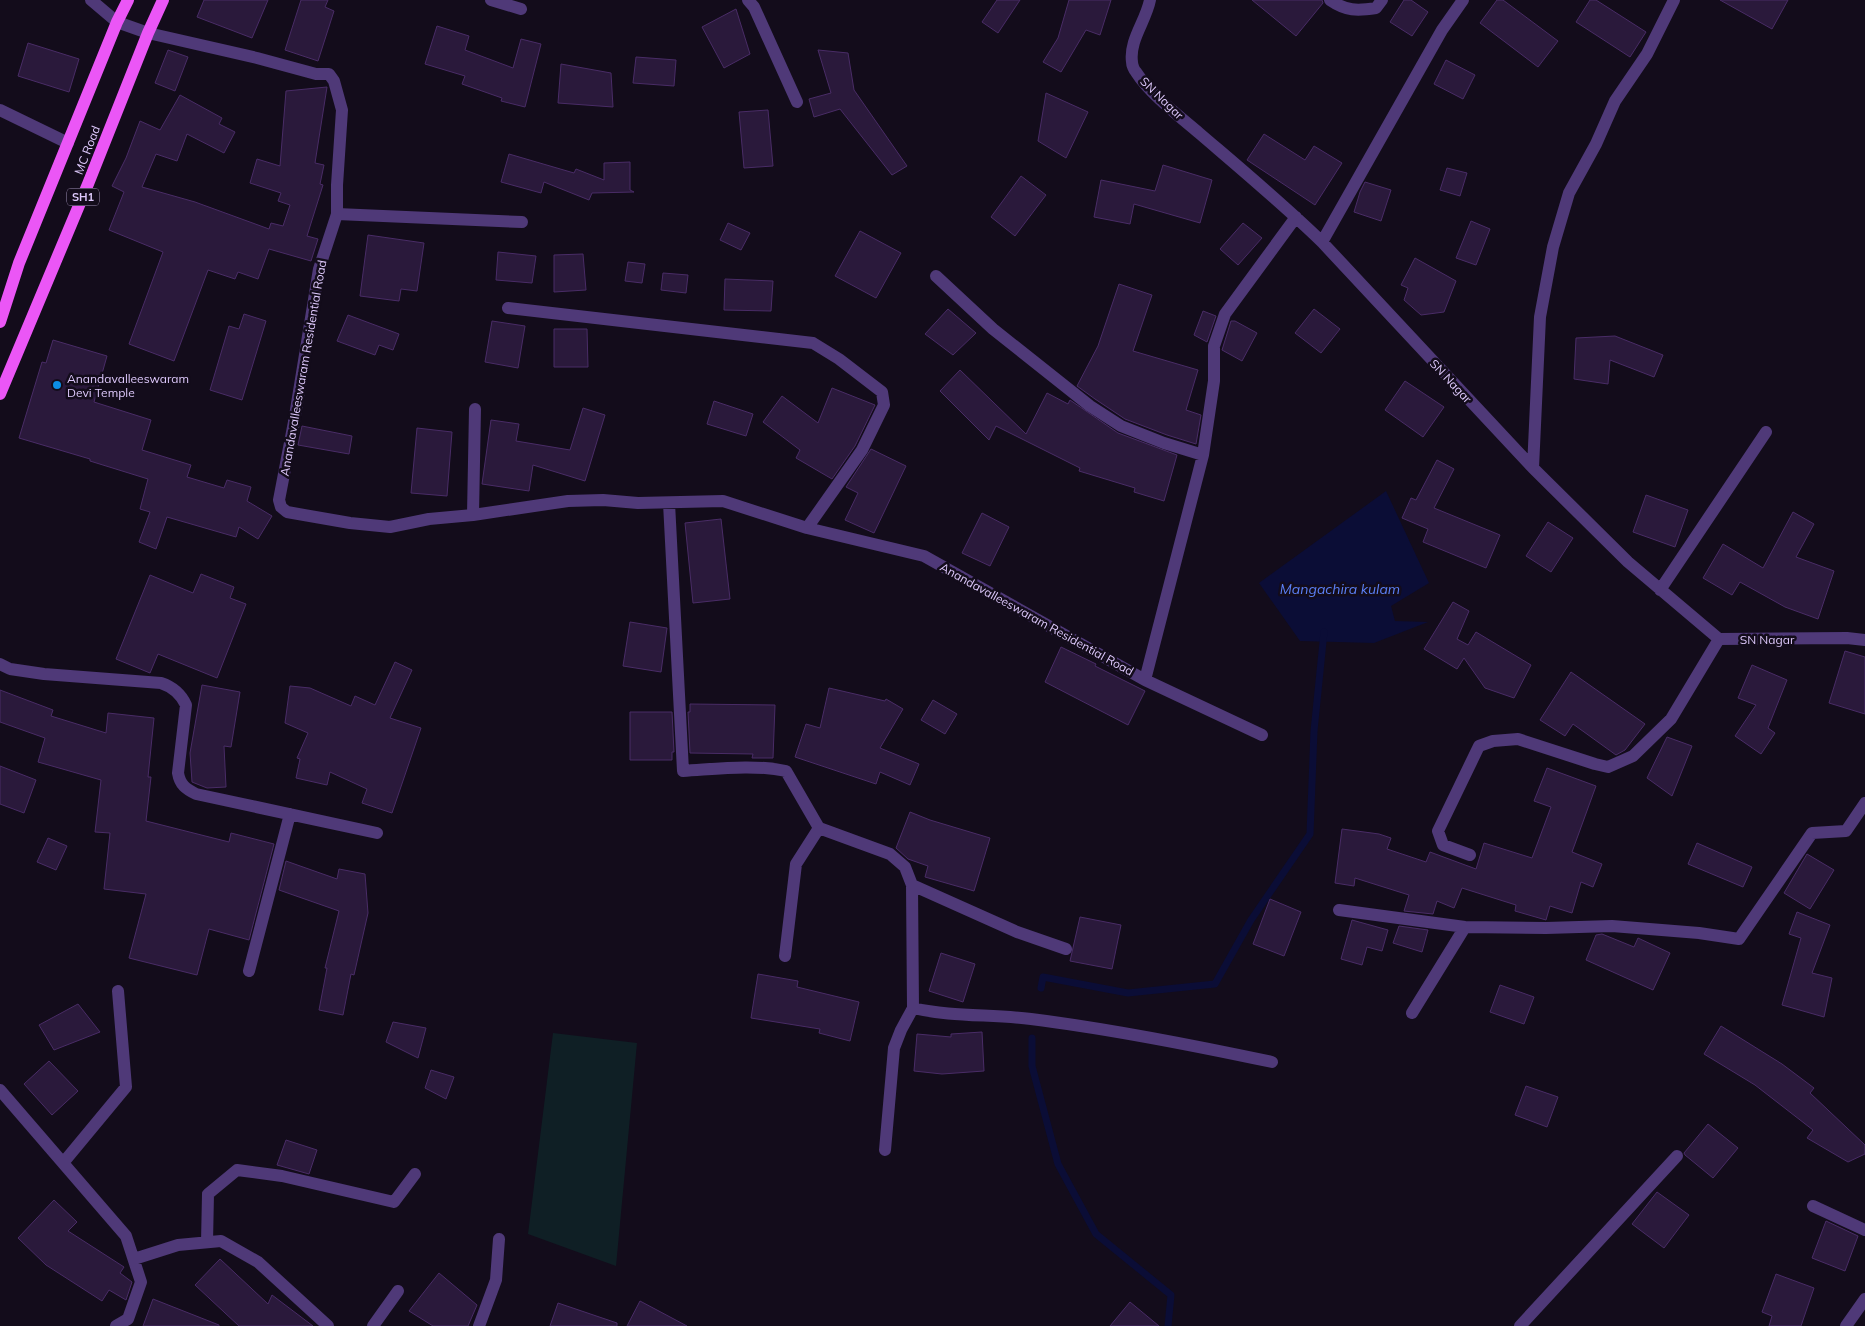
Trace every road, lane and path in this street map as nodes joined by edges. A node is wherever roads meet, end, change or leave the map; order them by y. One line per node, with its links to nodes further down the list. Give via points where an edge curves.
1 (91, 0): 12 (street)
2 (128, 0): 12 (main road, MC Road / SH1)
3 (164, 0): 13 (main road, MC Road / SH1)
4 (491, 0): 11 (street)
5 (748, 0): 14 (street)
6 (1150, 0): 18 (street, SN Nagar, via 1135,39 1132,63 1135,72 1186,122)
7 (1330, 0): 8 (street, via 1358,11 1376,8)
8 (1382, 0)
9 (1463, 0): 20 (street, via 1442,30)
10 (1674, 0): 28 (street, via 1647,54 1615,101 1569,193 1553,247 1540,317)
11 (521, 9)
12 (117, 22): 13 (street); 16 (main road, MC Road / SH1)
13 (148, 33): 17 (street, Anandavalleeswaram Residential Road, via 316,74 329,74 342,110); 24 (main road, MC Road / SH1)
14 (797, 102)
15 (0, 110): 16 (street)
16 (68, 143): 23 (main road, MC Road / SH1, via 19,263)
17 (337, 214): 19 (street); 30 (street, Anandavalleeswaram Residential Road, via 319,269 279,503 288,512 390,527)
18 (1296, 217): 20 (street, SN Nagar); 27 (street, Anandavalleeswaram Residential Road, via 1225,314 1214,346 1214,381)
19 (522, 222)
20 (1322, 242): 28 (street, SN Nagar)
21 (936, 276): 27 (street, via 994,329 1090,406 1121,426)
22 (508, 308): 31 (street, via 813,343 839,359 882,392 884,405 862,450)
23 (0, 322)
24 (0, 394)
25 (475, 408): 30 (street)
26 (1766, 432): 32 (street)
27 (1203, 455): 36 (street, Anandavalleeswaram Residential Road)
28 (1533, 468): 32 (street, SN Nagar)
29 (669, 503): 30 (street, Anandavalleeswaram Residential Road, via 568,501); 31 (street, Anandavalleeswaram Residential Road, via 723,501); 40 (street, via 683,771 770,768 786,772)
30 (473, 515)
31 (806, 528): 36 (street, Anandavalleeswaram Residential Road, via 924,556)
32 (1660, 590): 33 (street, SN Nagar)
33 (1719, 639): 34 (street, SN Nagar); 42 (street, via 1670,719 1633,756 1622,762 1608,766 1595,764 1518,739 1479,746 1438,831 1443,845)
34 (1865, 640)
35 (0, 664): 39 (street, via 10,669 44,674 170,686 186,705 179,781 196,794)
36 (1144, 680): 37 (street)
37 (1262, 736)
38 (1865, 803): 45 (street, via 1846,831 1812,833 1739,939 1612,926)
39 (290, 814): 41 (street); 48 (street)
40 (819, 828): 43 (street, via 890,854 905,867); 47 (street, via 796,864)
41 (377, 833)
42 (1470, 855)
43 (912, 885): 46 (street, via 1017,932); 50 (street)
44 (1339, 910): 45 (street)
45 (1465, 927): 51 (street)
46 (1066, 949)
47 (785, 956)
48 (249, 972)
49 (118, 991): 56 (street, via 126,1088)
50 (913, 1008): 52 (street, via 935,1013 1029,1018 1188,1044); 54 (street, via 894,1048)
51 (1412, 1013)
52 (1272, 1062)
53 (0, 1090): 56 (street)
54 (885, 1150)
55 (1677, 1156): 70 (street)
56 (63, 1163): 62 (street, via 126,1236)
57 (415, 1174): 61 (street, via 394,1202 282,1176 238,1170 208,1194)
58 (1812, 1206): 59 (street)
59 (1865, 1230)
60 (499, 1239): 69 (street, via 496,1280)
61 (207, 1242): 62 (street, via 178,1245); 67 (street, via 221,1241 258,1262)
62 (134, 1260): 65 (street, via 141,1282)
63 (398, 1291): 68 (street)
64 (1865, 1299): 71 (street)
65 (132, 1323): 66 (street)
66 (116, 1326)
67 (328, 1326)
68 (373, 1326)
69 (479, 1326)
70 (1520, 1326)
71 (1846, 1326)

